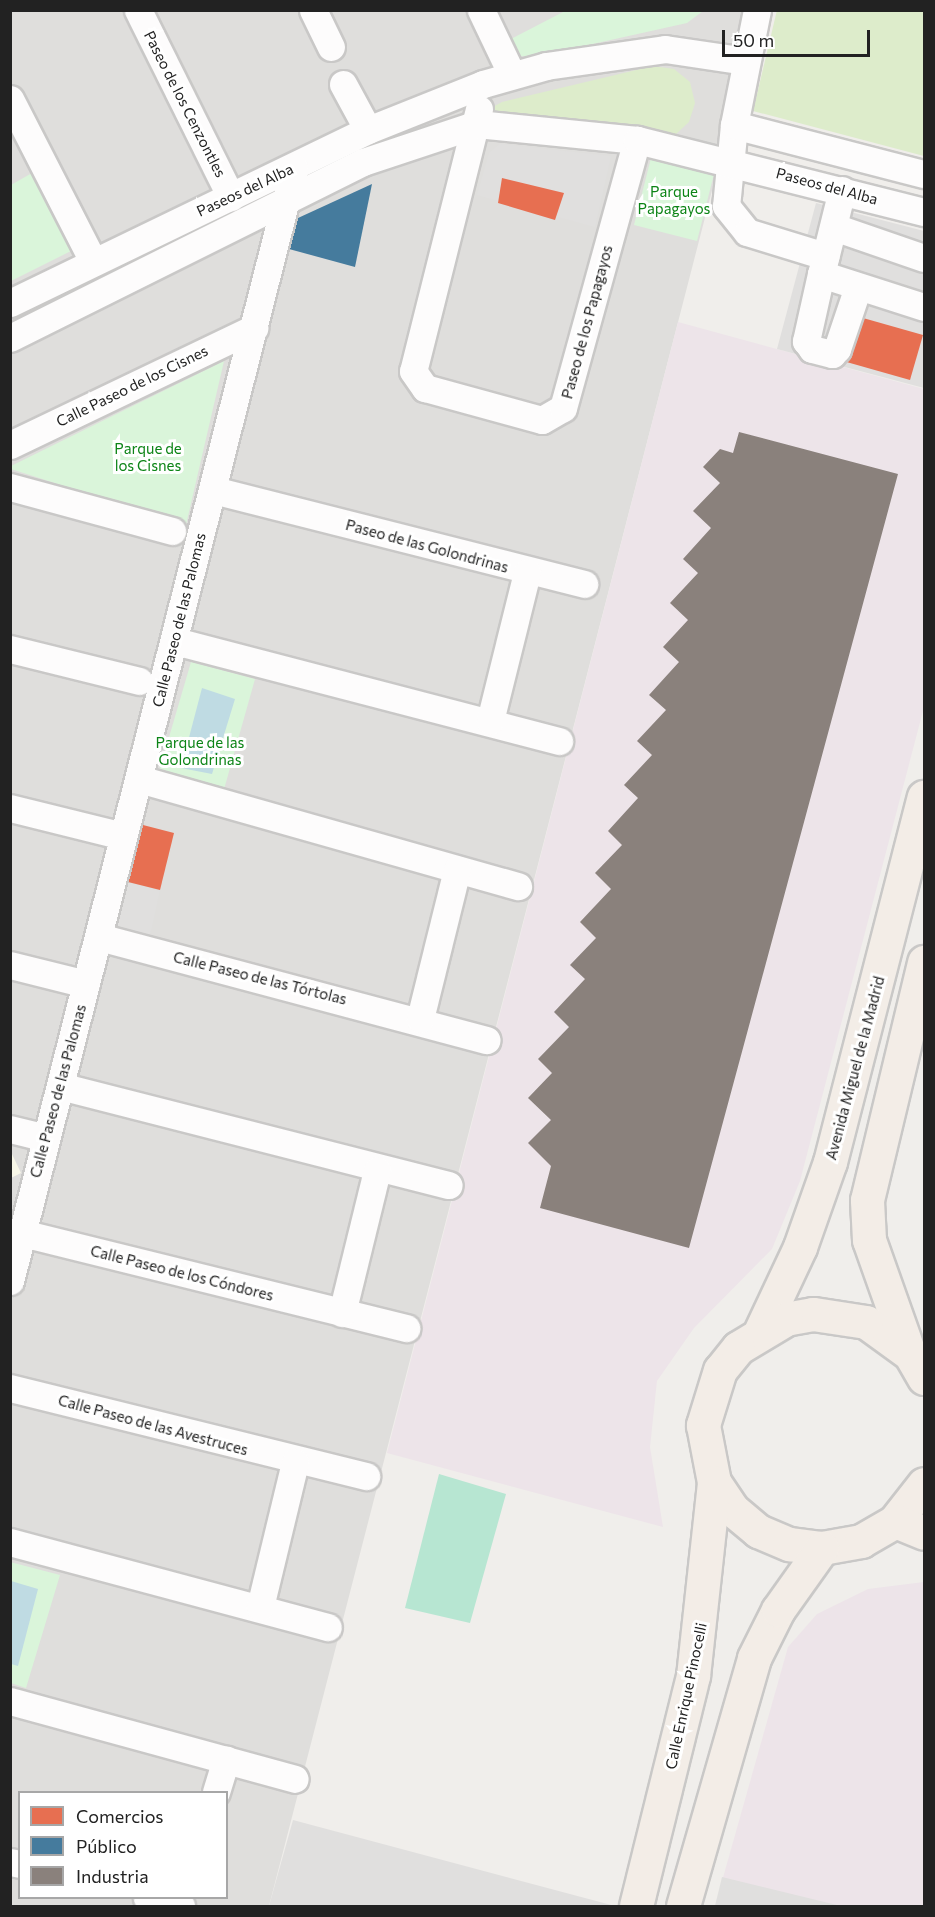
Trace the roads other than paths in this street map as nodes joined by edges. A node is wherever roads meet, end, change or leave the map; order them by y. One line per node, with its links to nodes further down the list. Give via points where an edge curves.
1 (138, 10): 19 (street, Paseo de los Cenzontles)
2 (313, 10): 5 (street)
3 (481, 10): 7 (street)
4 (757, 10): 6 (street)
5 (331, 47)
6 (745, 61): 7 (street, Paseos del Alba, via 665,49); 12 (street)
7 (512, 75): 9 (street, Paseos del Alba)
8 (343, 84): 13 (street)
9 (483, 84): 11 (street); 13 (street, Paseos del Alba)
10 (10, 99): 24 (street)
11 (477, 124): 14 (street, Paseos del Alba); 14 (street, Paseo de los Papagayos, via 413,370 424,388 542,420 563,408); 20 (street, Paseos del Alba, via 399,147)
12 (734, 124): 15 (street); 17 (street)
13 (368, 130): 16 (street, Paseos del Alba)
14 (637, 140): 15 (street, Paseos del Alba)
15 (729, 160): 18 (street, Paseos del Alba); 25 (street, via 726,206 734,222 747,232)
16 (294, 168): 19 (street, Paseos del Alba); 20 (street, Calle Paseo de las Palomas)
17 (924, 174)
18 (842, 190): 21 (street, Paseos del Alba); 22 (street)
19 (231, 197): 24 (street, Paseos del Alba)
20 (285, 202): 29 (street, Calle Paseo de las Palomas); 30 (street, Paseos del Alba)
21 (924, 212)
22 (834, 227): 23 (street); 25 (street)
23 (924, 258)
24 (93, 261): 27 (street, Paseos del Alba)
25 (823, 265): 26 (street); 26 (street, via 806,341 812,349 832,354 837,349)
26 (858, 287): 28 (street)
27 (10, 303)
28 (924, 307)
29 (254, 328): 31 (street, Calle Paseo de los Cisnes); 33 (street, Calle Paseo de las Palomas)
30 (10, 338)
31 (10, 445)
32 (10, 487): 34 (street)
33 (213, 490): 35 (street, Paseo de las Golondrinas); 37 (street, Calle Paseo de las Palomas)
34 (172, 531)
35 (527, 573): 36 (street); 40 (street, Paseo de las Golondrinas)
36 (584, 584)
37 (175, 641): 40 (street); 42 (street, Calle Paseo de las Palomas)
38 (10, 649): 39 (street)
39 (139, 681)
40 (490, 721): 41 (street)
41 (559, 741)
42 (139, 779): 45 (street, Calle Paseo de las Palomas); 46 (street)
43 (924, 797): 63 (main road, Avenida Miguel de la Madrid, via 830,1162 800,1247)
44 (10, 808): 45 (street)
45 (123, 836): 48 (street, Calle Paseo de las Palomas)
46 (457, 869): 47 (street); 52 (street)
47 (518, 886)
48 (99, 938): 51 (street, Calle Paseo de las Palomas); 52 (street, Calle Paseo de las Tórtolas)
49 (924, 962): 64 (main road, via 867,1200 869,1240)
50 (10, 965): 51 (street)
51 (86, 984): 54 (street, Calle Paseo de las Palomas)
52 (420, 1019): 53 (street, Calle Paseo de las Tórtolas)
53 (488, 1040)
54 (60, 1086): 56 (street, Calle Paseo de las Palomas); 57 (street)
55 (10, 1129): 56 (street)
56 (45, 1138): 59 (street, Calle Paseo de las Palomas)
57 (378, 1170): 58 (street); 61 (street)
58 (449, 1185)
59 (22, 1233): 60 (street, Calle Paseo de las Palomas); 61 (street, Calle Paseo de los Cóndores)
60 (10, 1281)
61 (342, 1312): 62 (street, Calle Paseo de los Cóndores)
62 (406, 1328)
63 (761, 1330): 64 (main road, via 786,1319 840,1315 882,1331); 68 (main road, via 732,1355 708,1397 704,1435)
64 (917, 1366)
65 (10, 1388): 66 (street, Calle Paseo de las Avestruces)
66 (295, 1462): 67 (street, Calle Paseo de las Avestruces); 73 (street)
67 (366, 1476)
68 (714, 1482): 72 (main road, via 732,1510 758,1531 789,1544); 81 (main road, Calle Enrique Pinocelli, via 693,1676)
69 (924, 1484): 70 (main road)
70 (910, 1527): 72 (main road)
71 (10, 1542): 73 (street)
72 (822, 1548): 82 (main road, via 778,1610 753,1658)
73 (260, 1607): 74 (street)
74 (328, 1627)
75 (10, 1701): 76 (street)
76 (226, 1760): 77 (street); 78 (street)
77 (295, 1779)
78 (216, 1791)
79 (151, 1899): 80 (street)
80 (182, 1906)
81 (636, 1906)
82 (683, 1906)

